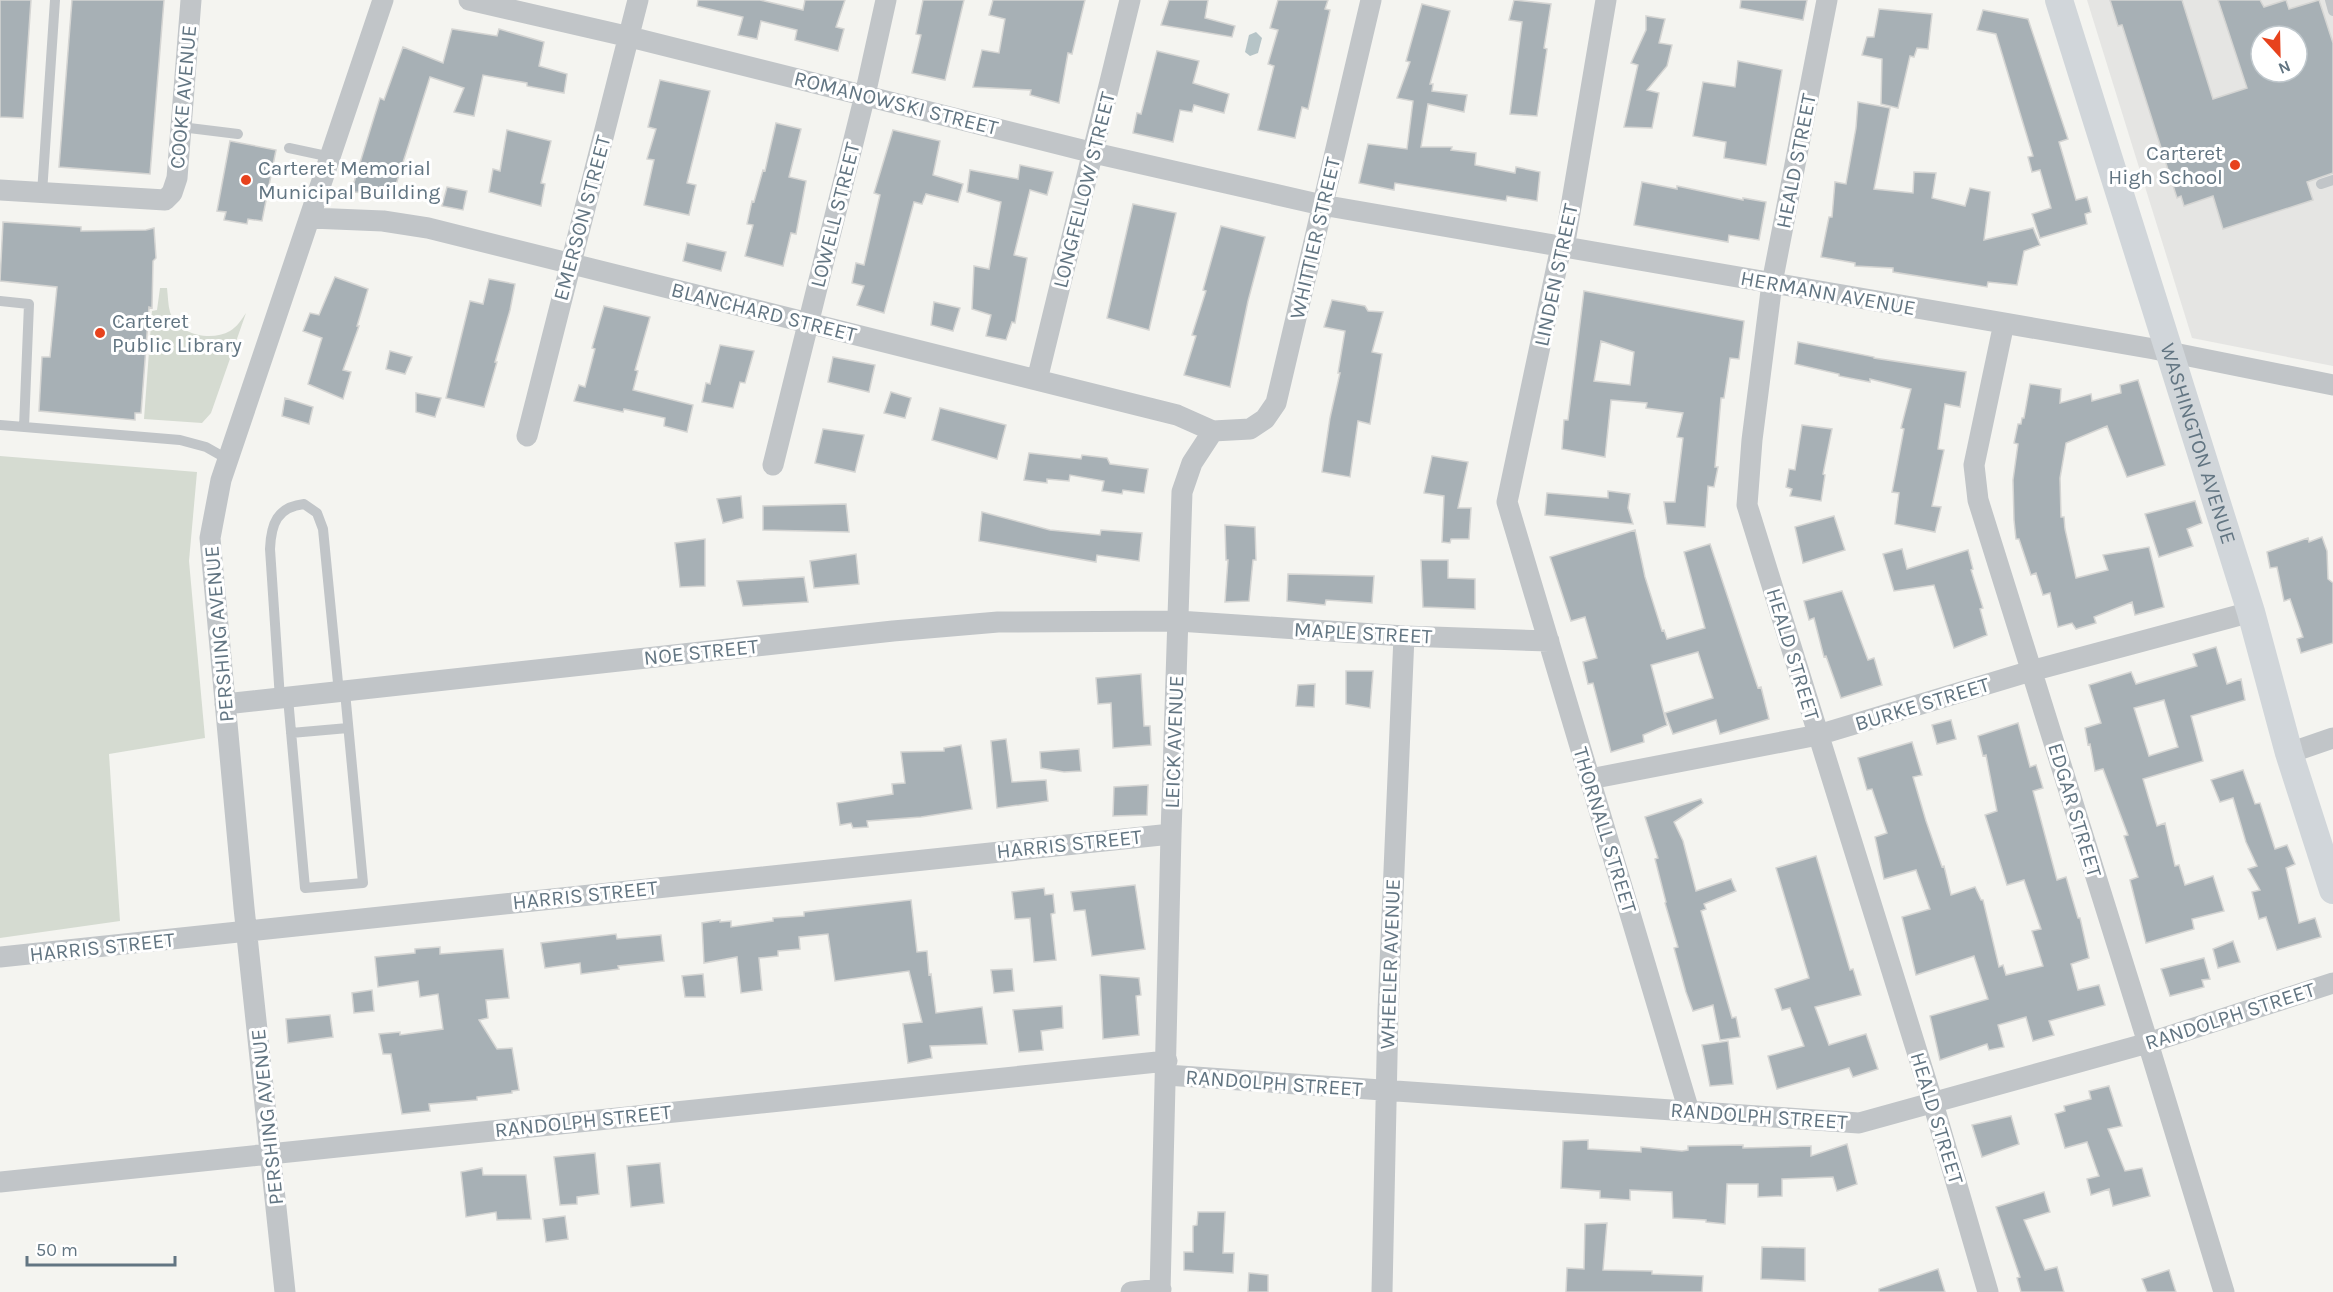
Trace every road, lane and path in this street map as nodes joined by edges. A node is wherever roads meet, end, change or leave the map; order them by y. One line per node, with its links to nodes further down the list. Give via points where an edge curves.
1 (55, 0): 24 (lane)
2 (191, 0): 16 (street, COOKE AVENUE)
3 (382, 0): 20 (street, PERSHING AVENUE)
4 (469, 0): 14 (street, ROMANOWSKI STREET)
5 (638, 0): 14 (street, EMERSON STREET)
6 (886, 0): 15 (street, LOWELL STREET)
7 (1130, 0): 19 (street, LONGFELLOW STREET)
8 (1371, 0): 25 (street, WHITTIER STREET)
9 (1606, 0): 27 (street, LINDEN STREET, via 1565,242)
10 (1827, 0): 29 (street, HEALD STREET)
11 (2059, 0): 33 (street, WASHINGTON AVENUE)
12 (2330, 0): 13 (lane)
13 (2333, 11)
14 (630, 37): 15 (street, ROMANOWSKI STREET); 28 (street, EMERSON STREET)
15 (865, 95): 19 (street, ROMANOWSKI STREET); 31 (street, LOWELL STREET)
16 (181, 127): 17 (lane); 24 (street, COOKE AVENUE, via 177,178 165,200)
17 (238, 134)
18 (289, 148): 20 (lane)
19 (1094, 153): 25 (street, ROMANOWSKI STREET); 34 (street, LONGFELLOW STREET)
20 (331, 156): 26 (street, PERSHING AVENUE)
21 (2333, 180): 22 (lane)
22 (2320, 183)
23 (0, 190): 24 (street)
24 (42, 193)
25 (1322, 206): 27 (street, HERMANN AVENUE); 38 (street, WHITTIER STREET, via 1276,403 1265,419 1250,429)
26 (310, 218): 28 (street, BLANCHARD STREET, via 383,221 428,228); 40 (street, PERSHING AVENUE)
27 (1561, 247): 29 (street, HERMANN AVENUE); 42 (street, LINDEN STREET, via 1507,502)
28 (570, 263): 31 (street, BLANCHARD STREET); 39 (street, EMERSON STREET)
29 (1772, 283): 32 (street, HERMANN AVENUE); 53 (street, HEALD STREET, via 1747,505)
30 (0, 301): 37 (lane, via 29,304)
31 (808, 323): 34 (street, BLANCHARD STREET); 41 (street, LOWELL STREET)
32 (2004, 323): 33 (street, HERMANN AVENUE); 47 (street, EDGAR STREET, via 1974,465 1978,500)
33 (2168, 351): 35 (street, HERMANN AVENUE); 43 (street, WASHINGTON AVENUE)
34 (1037, 380): 38 (street, BLANCHARD STREET, via 1177,415)
35 (2333, 385)
36 (0, 425): 37 (lane)
37 (24, 427): 40 (lane, via 180,440 206,447)
38 (1213, 431): 44 (street, LEICK AVENUE, via 1192,463 1182,492)
39 (527, 436)
40 (229, 460): 50 (street, PERSHING AVENUE, via 221,480 210,538)
41 (773, 465)
42 (1521, 548): 46 (street, THORNALL STREET)
43 (2251, 612): 47 (street, BURKE STREET); 55 (street, WASHINGTON AVENUE)
44 (1178, 621): 45 (street, MAPLE STREET); 48 (street, NOE STREET, via 1018,621 893,631); 57 (street, LEICK AVENUE)
45 (1404, 636): 46 (street, MAPLE STREET); 64 (street, WHEELER AVENUE)
46 (1549, 641): 56 (street, THORNALL STREET)
47 (2031, 671): 53 (street, BURKE STREET); 62 (street, EDGAR STREET)
48 (342, 693): 49 (street, NOE STREET); 49 (lane, via 323,529 317,513 304,504 290,506 278,517 271,533); 51 (lane)
49 (284, 698): 50 (street, NOE STREET); 52 (lane)
50 (225, 704): 59 (street, PERSHING AVENUE)
51 (348, 728): 52 (lane); 52 (lane, via 363,883 305,888)
52 (291, 733)
53 (1818, 735): 56 (street, BURKE STREET); 65 (street, HEALD STREET)
54 (2333, 738): 55 (street)
55 (2289, 753): 58 (street, WASHINGTON AVENUE)
56 (1590, 778): 66 (street, THORNALL STREET)
57 (1171, 834): 59 (street, HARRIS STREET); 63 (street, LEICK AVENUE)
58 (2333, 890)
59 (247, 931): 60 (street, HARRIS STREET); 67 (street, PERSHING AVENUE)
60 (0, 957)
61 (2333, 983): 62 (street, RANDOLPH STREET)
62 (2148, 1043): 65 (street, RANDOLPH STREET); 74 (street, EDGAR STREET)
63 (1166, 1068): 64 (street, RANDOLPH STREET); 67 (street, RANDOLPH STREET); 69 (street, LEICK AVENUE)
64 (1386, 1090): 66 (street, RANDOLPH STREET); 72 (street, WHEELER AVENUE)
65 (1933, 1103): 66 (street, RANDOLPH STREET, via 1859,1123); 73 (street, HEALD STREET)
66 (1689, 1111)
67 (270, 1154): 68 (street, RANDOLPH STREET); 70 (street, PERSHING AVENUE)
68 (0, 1182)
69 (1160, 1290): 71 (street)
70 (285, 1292)
71 (1131, 1292)
72 (1382, 1292)
73 (1988, 1292)
74 (2224, 1292)

